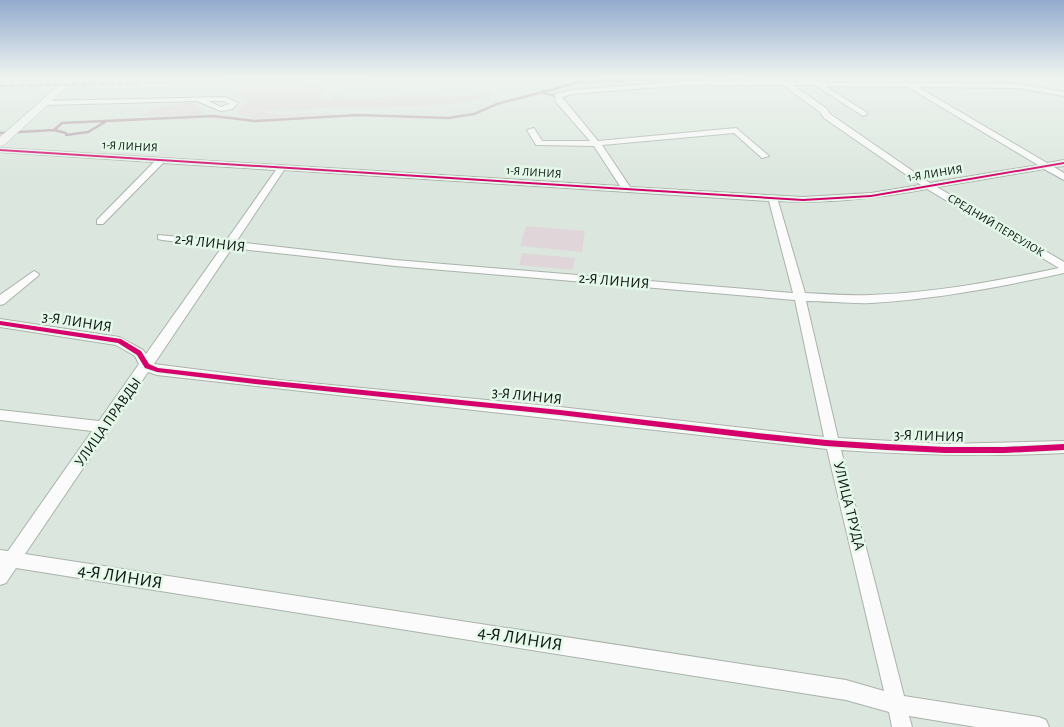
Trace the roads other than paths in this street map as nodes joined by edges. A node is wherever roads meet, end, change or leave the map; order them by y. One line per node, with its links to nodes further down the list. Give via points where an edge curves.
1 (35, 112): 8 (main road)
2 (569, 112): 9 (street)
3 (824, 112): 17 (street, СРЕДНИЙ ПЕРЕУЛОК)
4 (860, 112): 6 (street)
5 (955, 112): 15 (street)
6 (863, 114)
7 (531, 130): 9 (street, via 539,144)
8 (0, 143)
9 (596, 143): 11 (street, via 736,130); 18 (street)
10 (0, 150): 12 (street, 1-Я ЛИНИЯ)
11 (765, 156)
12 (162, 159): 14 (street, 1-Я ЛИНИЯ); 20 (street)
13 (1064, 163): 15 (street, 1-Я ЛИНИЯ)
14 (282, 166): 18 (street, 1-Я ЛИНИЯ); 22 (street, УЛИЦА ПРАВДЫ)
15 (1046, 166): 16 (street); 17 (street, 1-Я ЛИНИЯ)
16 (1064, 177)
17 (927, 185): 19 (street, 1-Я ЛИНИЯ, via 871,196); 23 (street, СРЕДНИЙ ПЕРЕУЛОК)
18 (627, 190): 19 (street, 1-Я ЛИНИЯ)
19 (774, 198): 26 (street, УЛИЦА ТРУДА)
20 (100, 222)
21 (162, 238): 22 (street, 2-Я ЛИНИЯ)
22 (226, 246): 26 (street, 2-Я ЛИНИЯ); 29 (street, УЛИЦА ПРАВДЫ)
23 (1064, 266)
24 (1064, 270): 26 (street, 2-Я ЛИНИЯ, via 991,286 914,296 869,299)
25 (34, 274): 27 (street)
26 (800, 297): 32 (street, УЛИЦА ТРУДА)
27 (0, 301)
28 (0, 323): 29 (street, 3-Я ЛИНИЯ, via 120,341 138,352)
29 (147, 366): 31 (street, УЛИЦА ПРАВДЫ); 32 (street, 3-Я ЛИНИЯ, via 186,374 504,406)
30 (0, 415): 31 (street)
31 (104, 427): 34 (street, УЛИЦА ПРАВДЫ)
32 (834, 445): 33 (street, 3-Я ЛИНИЯ, via 951,450); 36 (street, УЛИЦА ТРУДА)
33 (1064, 447)
34 (6, 559): 35 (street, УЛИЦА ПРАВДЫ); 36 (street, 4-Я ЛИНИЯ, via 846,690)
35 (0, 577)
36 (898, 705): 37 (street, УЛИЦА ТРУДА); 38 (street, 4-Я ЛИНИЯ)
37 (902, 727)
38 (1039, 727)

